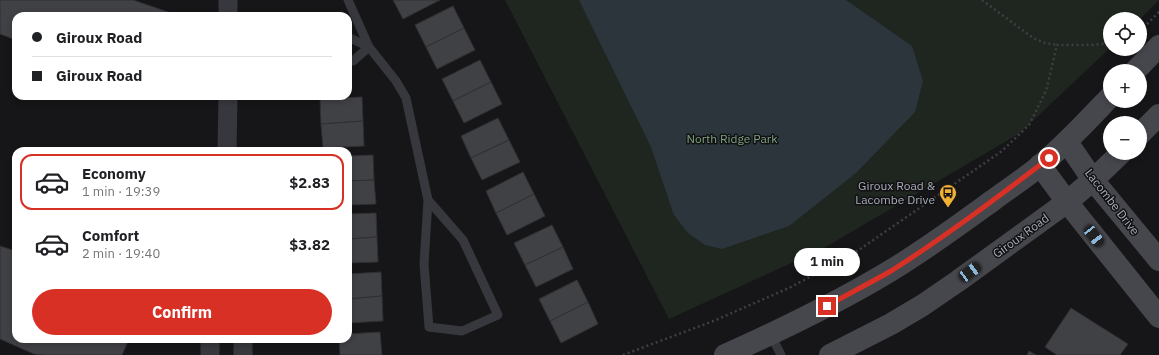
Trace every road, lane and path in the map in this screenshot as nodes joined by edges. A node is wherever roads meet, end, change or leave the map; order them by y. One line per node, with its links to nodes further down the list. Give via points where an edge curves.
1 (228, 0): 4 (street)
2 (348, 0): 11 (lane)
3 (982, 0): 9 (path, via 1033,38)
4 (228, 12)
5 (1159, 12): 6 (path)
6 (1147, 24)
7 (352, 39): 11 (lane)
8 (1103, 43): 9 (path)
9 (1057, 45): 32 (path, via 1046,91 1029,125 1002,151 846,258 791,288)
10 (1159, 46): 13 (main road)
11 (369, 47): 12 (lane); 23 (lane, via 406,98)
12 (352, 61)
13 (1142, 64)
14 (228, 100): 19 (street)
15 (1103, 104): 18 (main road)
16 (1159, 115): 17 (main road)
17 (1147, 127)
18 (1067, 142): 21 (main road); 22 (main road, Lacombe Drive)
19 (227, 147)
20 (1113, 160): 22 (main road, Giroux Road)
21 (1040, 165): 24 (main road); 27 (main road, via 961,224 890,271)
22 (1094, 180): 24 (main road, Giroux Road); 25 (main road, Lacombe Drive)
23 (428, 200): 23 (lane, via 424,264 429,327 462,331 498,315 463,240)
24 (1067, 202): 26 (main road); 35 (main road, Giroux Road, via 923,305)
25 (1159, 260)
26 (1159, 317)
27 (771, 334): 33 (main road); 34 (lane)
28 (210, 343): 30 (street)
29 (243, 343): 31 (street)
30 (210, 355)
31 (243, 355)
32 (623, 355)
33 (725, 355)
34 (781, 355)
35 (830, 355)

